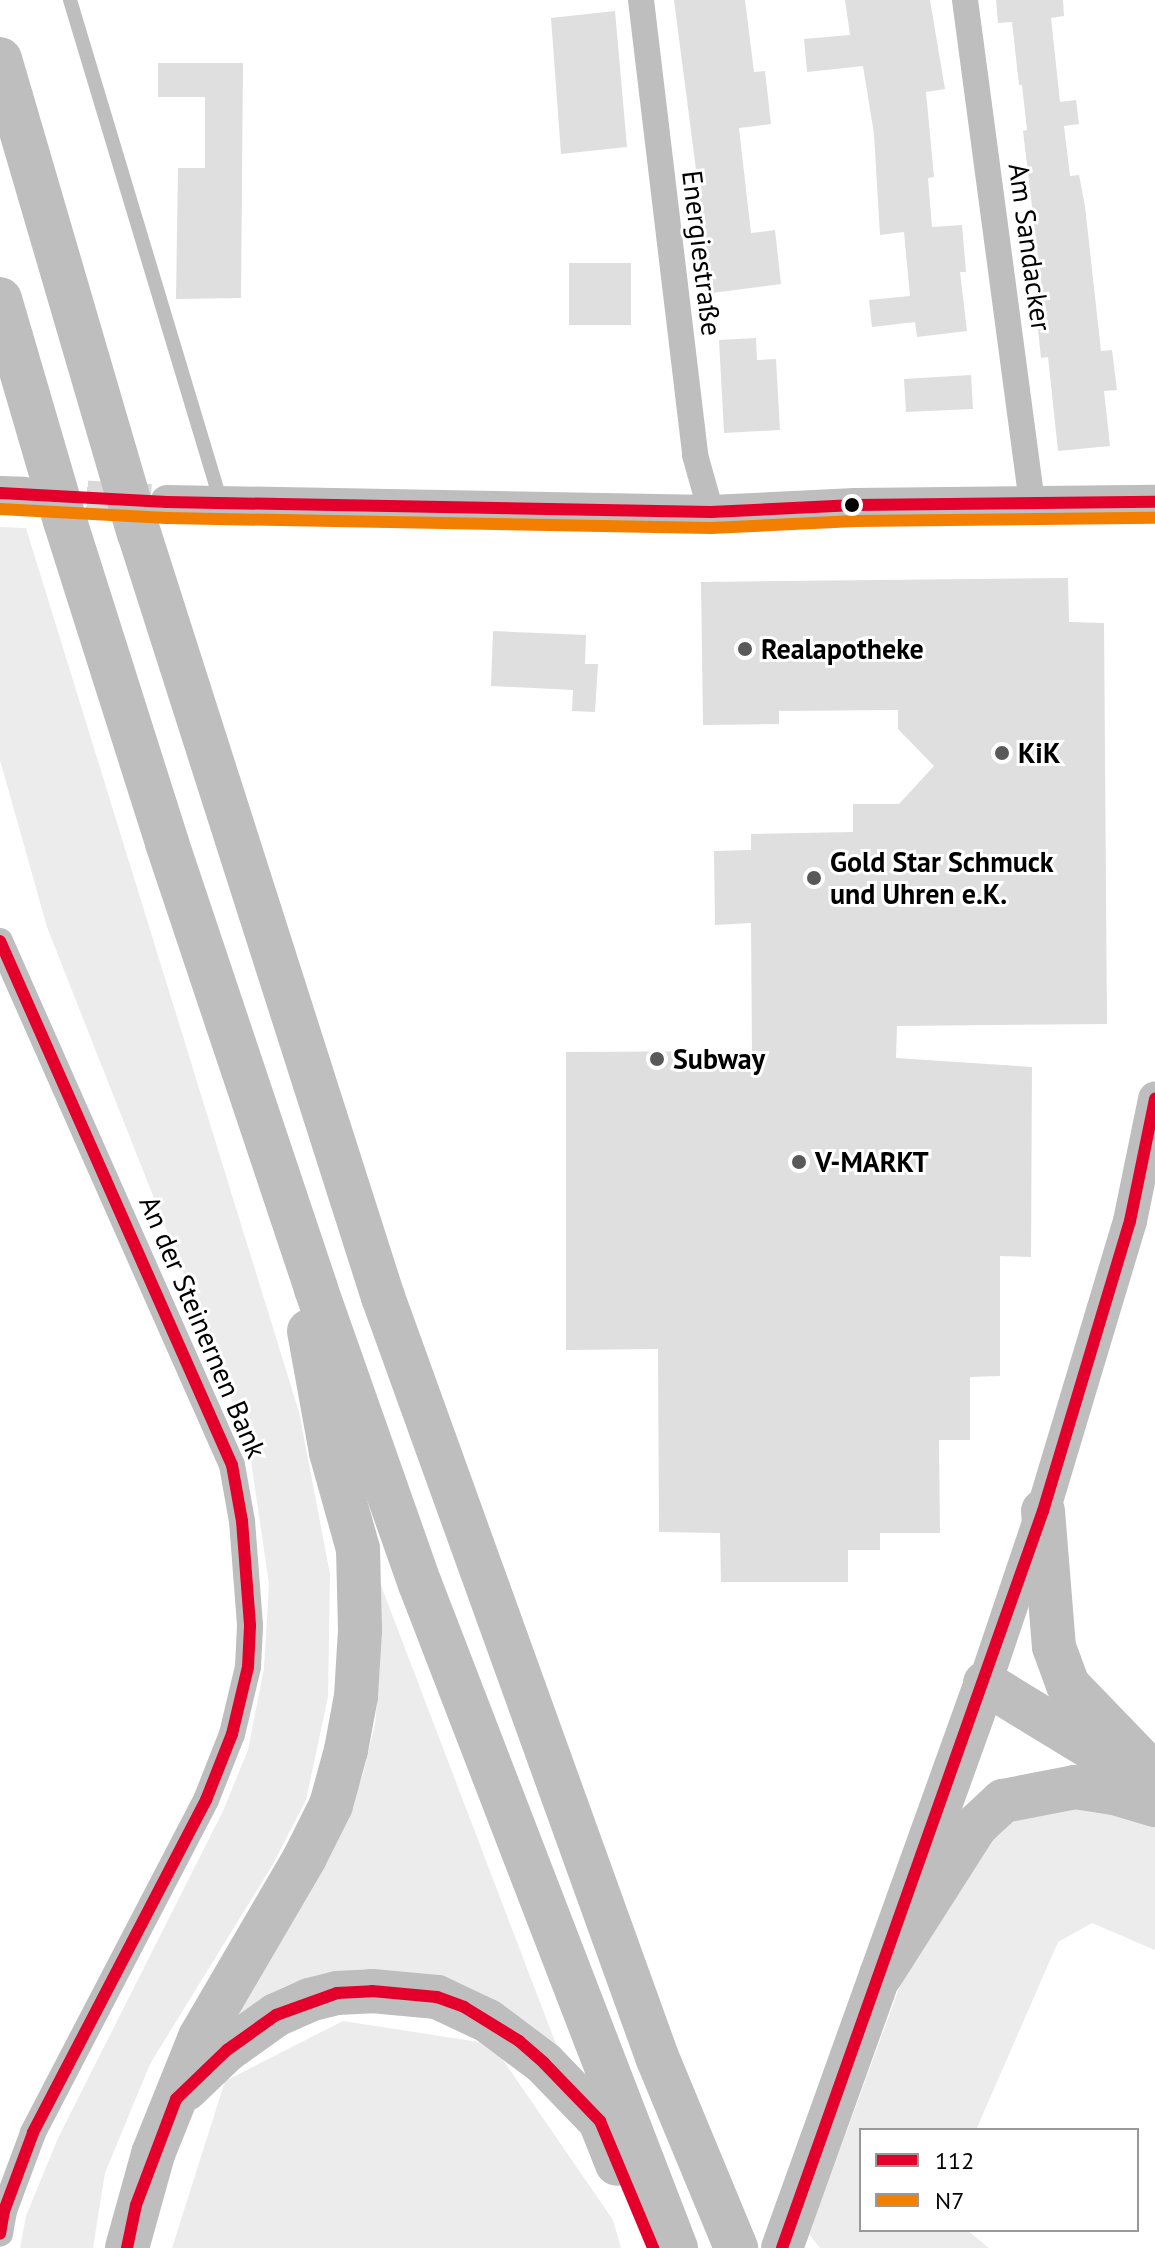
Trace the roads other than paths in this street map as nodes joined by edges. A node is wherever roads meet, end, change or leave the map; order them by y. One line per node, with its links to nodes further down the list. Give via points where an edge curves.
1 (70, 0): 8 (lane)
2 (641, 0): 10 (street, Energiestraße, via 695,455)
3 (965, 0): 9 (street, Am Sandacker)
4 (0, 59): 21 (highway, via 139,533 383,1297 657,2057)
5 (0, 299): 13 (highway, via 167,843)
6 (167, 502): 8 (street)
7 (1155, 502): 9 (street)
8 (221, 503): 10 (street)
9 (1032, 503): 10 (street)
10 (711, 512)
11 (0, 941): 22 (street, An der Steinernen Bank, via 232,1465 250,1626 248,1667 232,1734 206,1800 33,2133)
12 (1155, 1099): 14 (street, via 1130,1221)
13 (316, 1289): 20 (highway, via 308,1339 358,1549 356,1696 331,1805 200,2037); 25 (highway, via 420,1584)
14 (1043, 1511): 15 (street); 16 (highway, via 1054,1647 1068,1685)
15 (985, 1683): 17 (highway); 19 (main road)
16 (1155, 1775)
17 (1155, 1787)
18 (1155, 1805): 19 (highway, via 1075,1787 1003,1801 976,1826)
19 (881, 1975): 27 (main road)
20 (176, 2099): 23 (highway, via 136,2205); 24 (highway, via 227,2050 276,2015 309,2000 372,1991 437,1997 519,2041 600,2121)
21 (732, 2219): 26 (highway)
22 (0, 2234)
23 (127, 2248)
24 (653, 2248)
25 (676, 2248)
26 (764, 2248)
27 (782, 2248)

